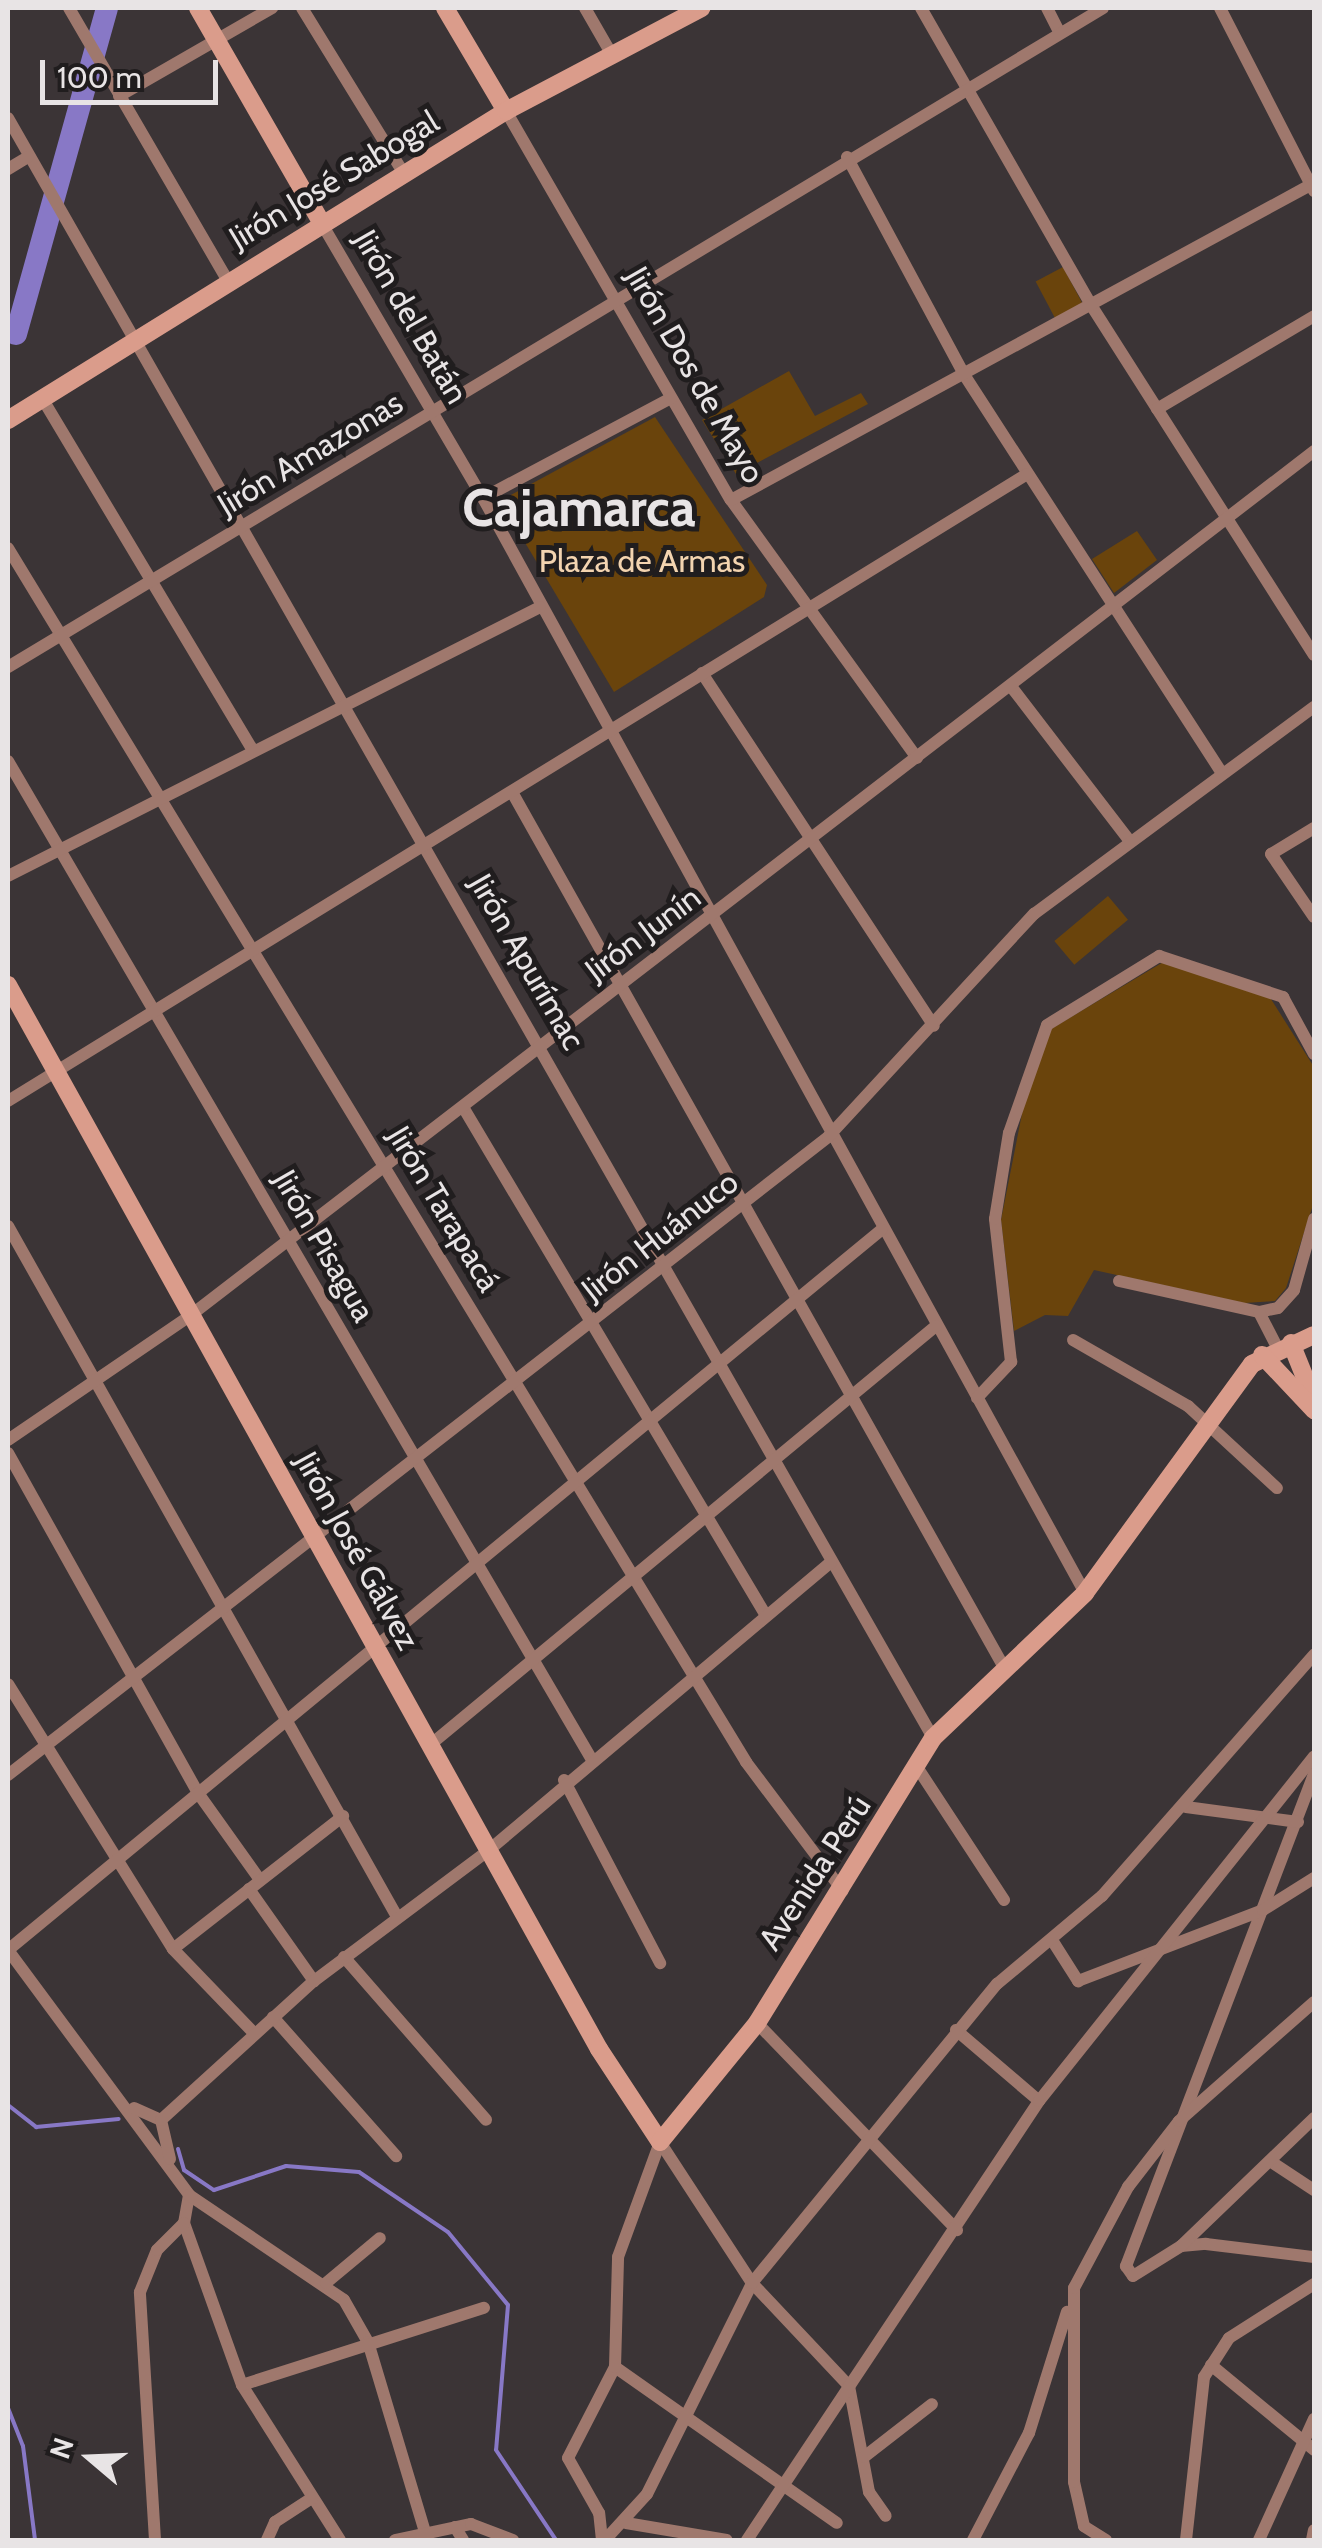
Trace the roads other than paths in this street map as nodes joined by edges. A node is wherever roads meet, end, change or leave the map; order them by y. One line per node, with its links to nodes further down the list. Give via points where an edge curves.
1 (69, 8): 16 (street)
2 (198, 8): 13 (street, Jirón del Batán)
3 (272, 8): 13 (street)
4 (302, 8): 22 (street)
5 (446, 8): 17 (street, Jirón Dos de Mayo)
6 (585, 8): 14 (street)
7 (701, 8): 14 (street, Jirón José Sabogal)
8 (921, 8): 15 (street)
9 (1047, 8): 12 (street)
10 (1103, 8): 12 (street, Jirón Amazonas)
11 (1220, 8): 23 (street)
12 (1060, 33): 15 (street, Jirón Amazonas)
13 (216, 39): 16 (street); 24 (street, Jirón del Batán)
14 (612, 55): 17 (street, Jirón José Sabogal)
15 (965, 87): 20 (street, Jirón Amazonas); 27 (street)
16 (119, 96): 25 (street)
17 (506, 110): 22 (street, Jirón José Sabogal); 26 (street, Jirón Dos de Mayo)
18 (8, 118): 19 (street)
19 (28, 157): 21 (street); 29 (street, Jirón Apurímac)
20 (846, 157): 26 (street, Jirón Amazonas); 30 (street)
21 (8, 169)
22 (403, 172): 24 (street, Jirón José Sabogal)
23 (1313, 186): 27 (street)
24 (322, 224): 25 (street, Jirón José Sabogal); 34 (street, Jirón del Batán)
25 (227, 279): 29 (street, Jirón José Sabogal)
26 (616, 297): 32 (street, Jirón Dos de Mayo); 34 (street, Jirón Amazonas)
27 (1091, 305): 30 (street); 33 (street)
28 (1314, 316): 33 (street)
29 (136, 339): 31 (street, Jirón José Sabogal); 41 (street, Jirón Apurímac)
30 (965, 376): 37 (street); 39 (street)
31 (42, 398): 35 (street, Jirón José Sabogal); 43 (street)
32 (670, 398): 38 (street); 39 (street, Jirón Dos de Mayo)
33 (1158, 409): 40 (street)
34 (431, 412): 38 (street, Jirón del Batán); 41 (street, Jirón Amazonas)
35 (8, 420)
36 (1314, 451): 40 (street, Jirón Junín)
37 (1027, 474): 45 (street); 46 (street)
38 (483, 498): 44 (street, Jirón del Batán)
39 (731, 500): 46 (street, Jirón Dos de Mayo)
40 (1226, 512): 45 (street, Jirón Junín); 48 (street)
41 (244, 526): 43 (street, Jirón Amazonas); 52 (street, Jirón Apurímac)
42 (8, 548): 47 (street, Jirón Tarapacá)
43 (152, 583): 47 (street, Jirón Amazonas); 55 (street)
44 (540, 607): 52 (street); 54 (street, Jirón del Batán)
45 (1114, 607): 51 (street, Jirón Junín); 58 (street)
46 (805, 609): 50 (street); 56 (street, Jirón Dos de Mayo)
47 (59, 637): 49 (street, Jirón Amazonas); 60 (street, Jirón Tarapacá)
48 (1314, 656)
49 (8, 667)
50 (702, 673): 54 (street); 63 (street)
51 (1013, 689): 56 (street, Jirón Junín); 62 (street)
52 (348, 704): 55 (street); 64 (street, Jirón Apurímac)
53 (1314, 707): 58 (street, Jirón Huánuco)
54 (609, 731): 59 (street); 68 (street, Jirón del Batán)
55 (253, 750): 60 (street)
56 (917, 758): 63 (street, Jirón Junín)
57 (8, 760): 65 (street, Jirón Pisagua)
58 (1222, 773): 62 (street, Jirón Huánuco)
59 (512, 792): 64 (street); 71 (street)
60 (160, 798): 65 (street); 69 (street, Jirón Tarapacá)
61 (1314, 828): 67 (street, via 1271,854)
62 (1128, 839): 73 (street, Jirón Huánuco, via 1034,914)
63 (810, 844): 68 (street, Jirón Junín); 73 (street)
64 (430, 847): 69 (street); 74 (street, Jirón Apurímac)
65 (60, 848): 66 (street); 72 (street, Jirón Pisagua)
66 (8, 876)
67 (1314, 917)
68 (712, 918): 71 (street, Jirón Junín); 79 (street, Jirón del Batán)
69 (255, 954): 72 (street); 80 (street, Jirón Tarapacá)
70 (8, 984): 76 (street, Jirón José Gálvez)
71 (620, 985): 74 (street, Jirón Junín); 81 (street)
72 (154, 1013): 76 (street); 85 (street, Jirón Pisagua)
73 (934, 1026): 79 (street, Jirón Huánuco)
74 (542, 1044): 78 (street, Jirón Junín); 86 (street, Jirón Apurímac)
75 (1314, 1054): 100 (street, via 1283,997 1159,956 1046,1025 1008,1133 995,1219 1011,1362)
76 (57, 1073): 77 (street); 90 (street, Jirón José Gálvez)
77 (8, 1101)
78 (463, 1107): 80 (street, Jirón Junín); 91 (street)
79 (828, 1137): 81 (street, Jirón Huánuco); 84 (street, Jirón del Batán)
80 (387, 1166): 85 (street, Jirón Junín); 97 (street, Jirón Tarapacá)
81 (743, 1206): 86 (street, Jirón Huánuco); 88 (street)
82 (1314, 1224): 89 (street, via 1294,1290)
83 (8, 1226): 98 (street)
84 (881, 1230): 88 (street); 92 (street, Jirón del Batán)
85 (288, 1238): 90 (street, Jirón Junín); 107 (street, Jirón Pisagua)
86 (667, 1265): 91 (street, Jirón Huánuco); 96 (street, Jirón Apurímac)
87 (1118, 1281): 89 (street)
88 (795, 1301): 96 (street); 99 (street)
89 (1259, 1312): 95 (street)
90 (191, 1315): 98 (street, Jirón Junín); 112 (street, Jirón José Gálvez)
91 (591, 1326): 97 (street, Jirón Huánuco); 103 (street)
92 (936, 1326): 99 (street); 100 (street, Jirón del Batán)
93 (1314, 1335): 95 (street)
94 (1073, 1340): 104 (street)
95 (1277, 1349): 101 (street); 102 (street); 104 (street, Avenida Perú)
96 (721, 1362): 103 (street); 108 (street, Jirón Apurímac)
97 (515, 1383): 107 (street, Jirón Huánuco); 109 (street, Jirón Tarapacá)
98 (97, 1384): 105 (street, Jirón Junín); 117 (street)
99 (850, 1398): 108 (street); 122 (street)
100 (977, 1398): 116 (street, Jirón del Batán)
101 (1314, 1400)
102 (1314, 1410)
103 (646, 1422): 109 (street); 111 (street)
104 (1210, 1424): 110 (street); 116 (street, Avenida Perú)
105 (8, 1440)
106 (8, 1454): 123 (street)
107 (416, 1458): 112 (street, Jirón Huánuco); 114 (street, Jirón Pisagua)
108 (774, 1462): 111 (street); 113 (street, Jirón Apurímac)
109 (577, 1482): 114 (street); 115 (street, Jirón Tarapacá)
110 (1277, 1488)
111 (704, 1519): 115 (street); 118 (street)
112 (315, 1536): 117 (street, Jirón Huánuco); 119 (street, Jirón José Gálvez)
113 (830, 1562): 118 (street); 127 (street, Jirón Apurímac)
114 (476, 1565): 119 (street); 121 (street, Jirón Pisagua)
115 (634, 1578): 121 (street); 124 (street, Jirón Tarapacá)
116 (1085, 1593): 122 (street, Avenida Perú)
117 (223, 1606): 123 (street, Jirón Huánuco); 126 (street)
118 (764, 1614): 124 (street)
119 (375, 1646): 126 (street); 129 (street, Jirón José Gálvez)
120 (1314, 1655): 137 (street)
121 (531, 1660): 129 (street); 131 (street, Jirón Pisagua)
122 (1006, 1671): 127 (street, Avenida Perú)
123 (134, 1675): 128 (street, Jirón Huánuco); 136 (street)
124 (694, 1676): 131 (street); 145 (street, Jirón Tarapacá)
125 (8, 1684): 128 (street)
126 (286, 1719): 136 (street); 139 (street)
127 (933, 1738): 132 (street, Avenida Perú)
128 (44, 1745): 134 (street, Jirón Huánuco); 142 (street)
129 (430, 1745): 141 (street, Jirón José Gálvez)
130 (1314, 1756): 138 (street)
131 (592, 1760): 135 (street)
132 (917, 1767): 145 (street, Avenida Perú); 146 (street)
133 (1314, 1774): 140 (street)
134 (8, 1775)
135 (564, 1780): 141 (street); 154 (street)
136 (198, 1793): 142 (street); 144 (street)
137 (1186, 1807): 138 (street); 149 (street)
138 (1262, 1815): 140 (street); 150 (street)
139 (343, 1816): 144 (street); 148 (street)
140 (1298, 1822): 147 (street)
141 (489, 1850): 148 (street); 167 (street, Jirón José Gálvez)
142 (114, 1864): 151 (street); 152 (street)
143 (1314, 1878): 147 (street)
144 (254, 1884): 151 (street); 155 (street)
145 (843, 1891): 158 (street, Avenida Perú)
146 (1004, 1900)
147 (1263, 1910): 150 (street); 166 (street)
148 (396, 1915): 153 (street)
149 (1052, 1940): 150 (street, via 1078,1981); 159 (street)
150 (1166, 1947): 161 (street)
151 (173, 1949): 160 (street)
152 (8, 1950): 162 (street)
153 (344, 1957): 155 (street); 165 (street)
154 (660, 1963)
155 (314, 1981): 157 (street)
156 (1314, 2002): 166 (street)
157 (274, 2017): 160 (street); 169 (street)
158 (756, 2023): 167 (street, Avenida Perú); 168 (street)
159 (956, 2030): 161 (street); 168 (street)
160 (253, 2032): 164 (street)
161 (1039, 2101): 175 (street)
162 (132, 2107): 164 (street); 171 (street)
163 (1314, 2118): 170 (street)
164 (161, 2120): 171 (street)
165 (486, 2120)
166 (1178, 2121): 177 (street, via 1126,2266 1140,2273); 182 (street, via 1128,2186)
167 (660, 2142): 179 (street); 186 (street, Avenida Perú, via 618,2257)
168 (867, 2146): 175 (street); 179 (street)
169 (396, 2156)
170 (1270, 2162): 172 (street); 177 (street)
171 (171, 2167): 173 (street)
172 (1314, 2190)
173 (189, 2195): 174 (street); 180 (street)
174 (184, 2223): 187 (street); 203 (street, via 158,2250 140,2292)
175 (957, 2230): 188 (street)
176 (380, 2238): 180 (street)
177 (1181, 2246): 178 (street)
178 (1314, 2257)
179 (752, 2283): 188 (street); 190 (street)
180 (326, 2284): 184 (street)
181 (1314, 2284): 185 (street, via 1237,2331)
182 (1074, 2288): 212 (street, via 1029,2432); 213 (street, via 1074,2482 1084,2526)
183 (484, 2308): 184 (street)
184 (368, 2342): 187 (street); 201 (street)
185 (1211, 2365): 192 (street); 214 (street, via 1188,2463)
186 (616, 2367): 190 (street); 209 (street, Avenida Perú, via 568,2458 599,2513)
187 (242, 2385): 196 (street)
188 (849, 2386): 194 (street); 195 (street)
189 (932, 2404): 194 (street)
190 (682, 2413): 195 (street); 198 (street)
191 (1314, 2419): 192 (street)
192 (1301, 2436): 193 (street); 215 (street)
193 (1314, 2450)
194 (864, 2457): 197 (street, via 869,2492)
195 (779, 2489): 199 (street); 211 (street)
196 (312, 2498): 204 (street, via 275,2522); 205 (street)
197 (886, 2516)
198 (626, 2523): 209 (street); 210 (street)
199 (837, 2523)
200 (455, 2527): 201 (street); 207 (street); 208 (street, via 491,2528)
201 (424, 2529): 206 (street)
202 (1314, 2530): 216 (street)
203 (155, 2540)
204 (268, 2540)
205 (340, 2540)
206 (395, 2540)
207 (463, 2540)
208 (513, 2540)
209 (604, 2540)
210 (727, 2540)
211 (747, 2540)
212 (973, 2540)
213 (1106, 2540)
214 (1186, 2540)
215 (1259, 2540)
216 (1312, 2540)

